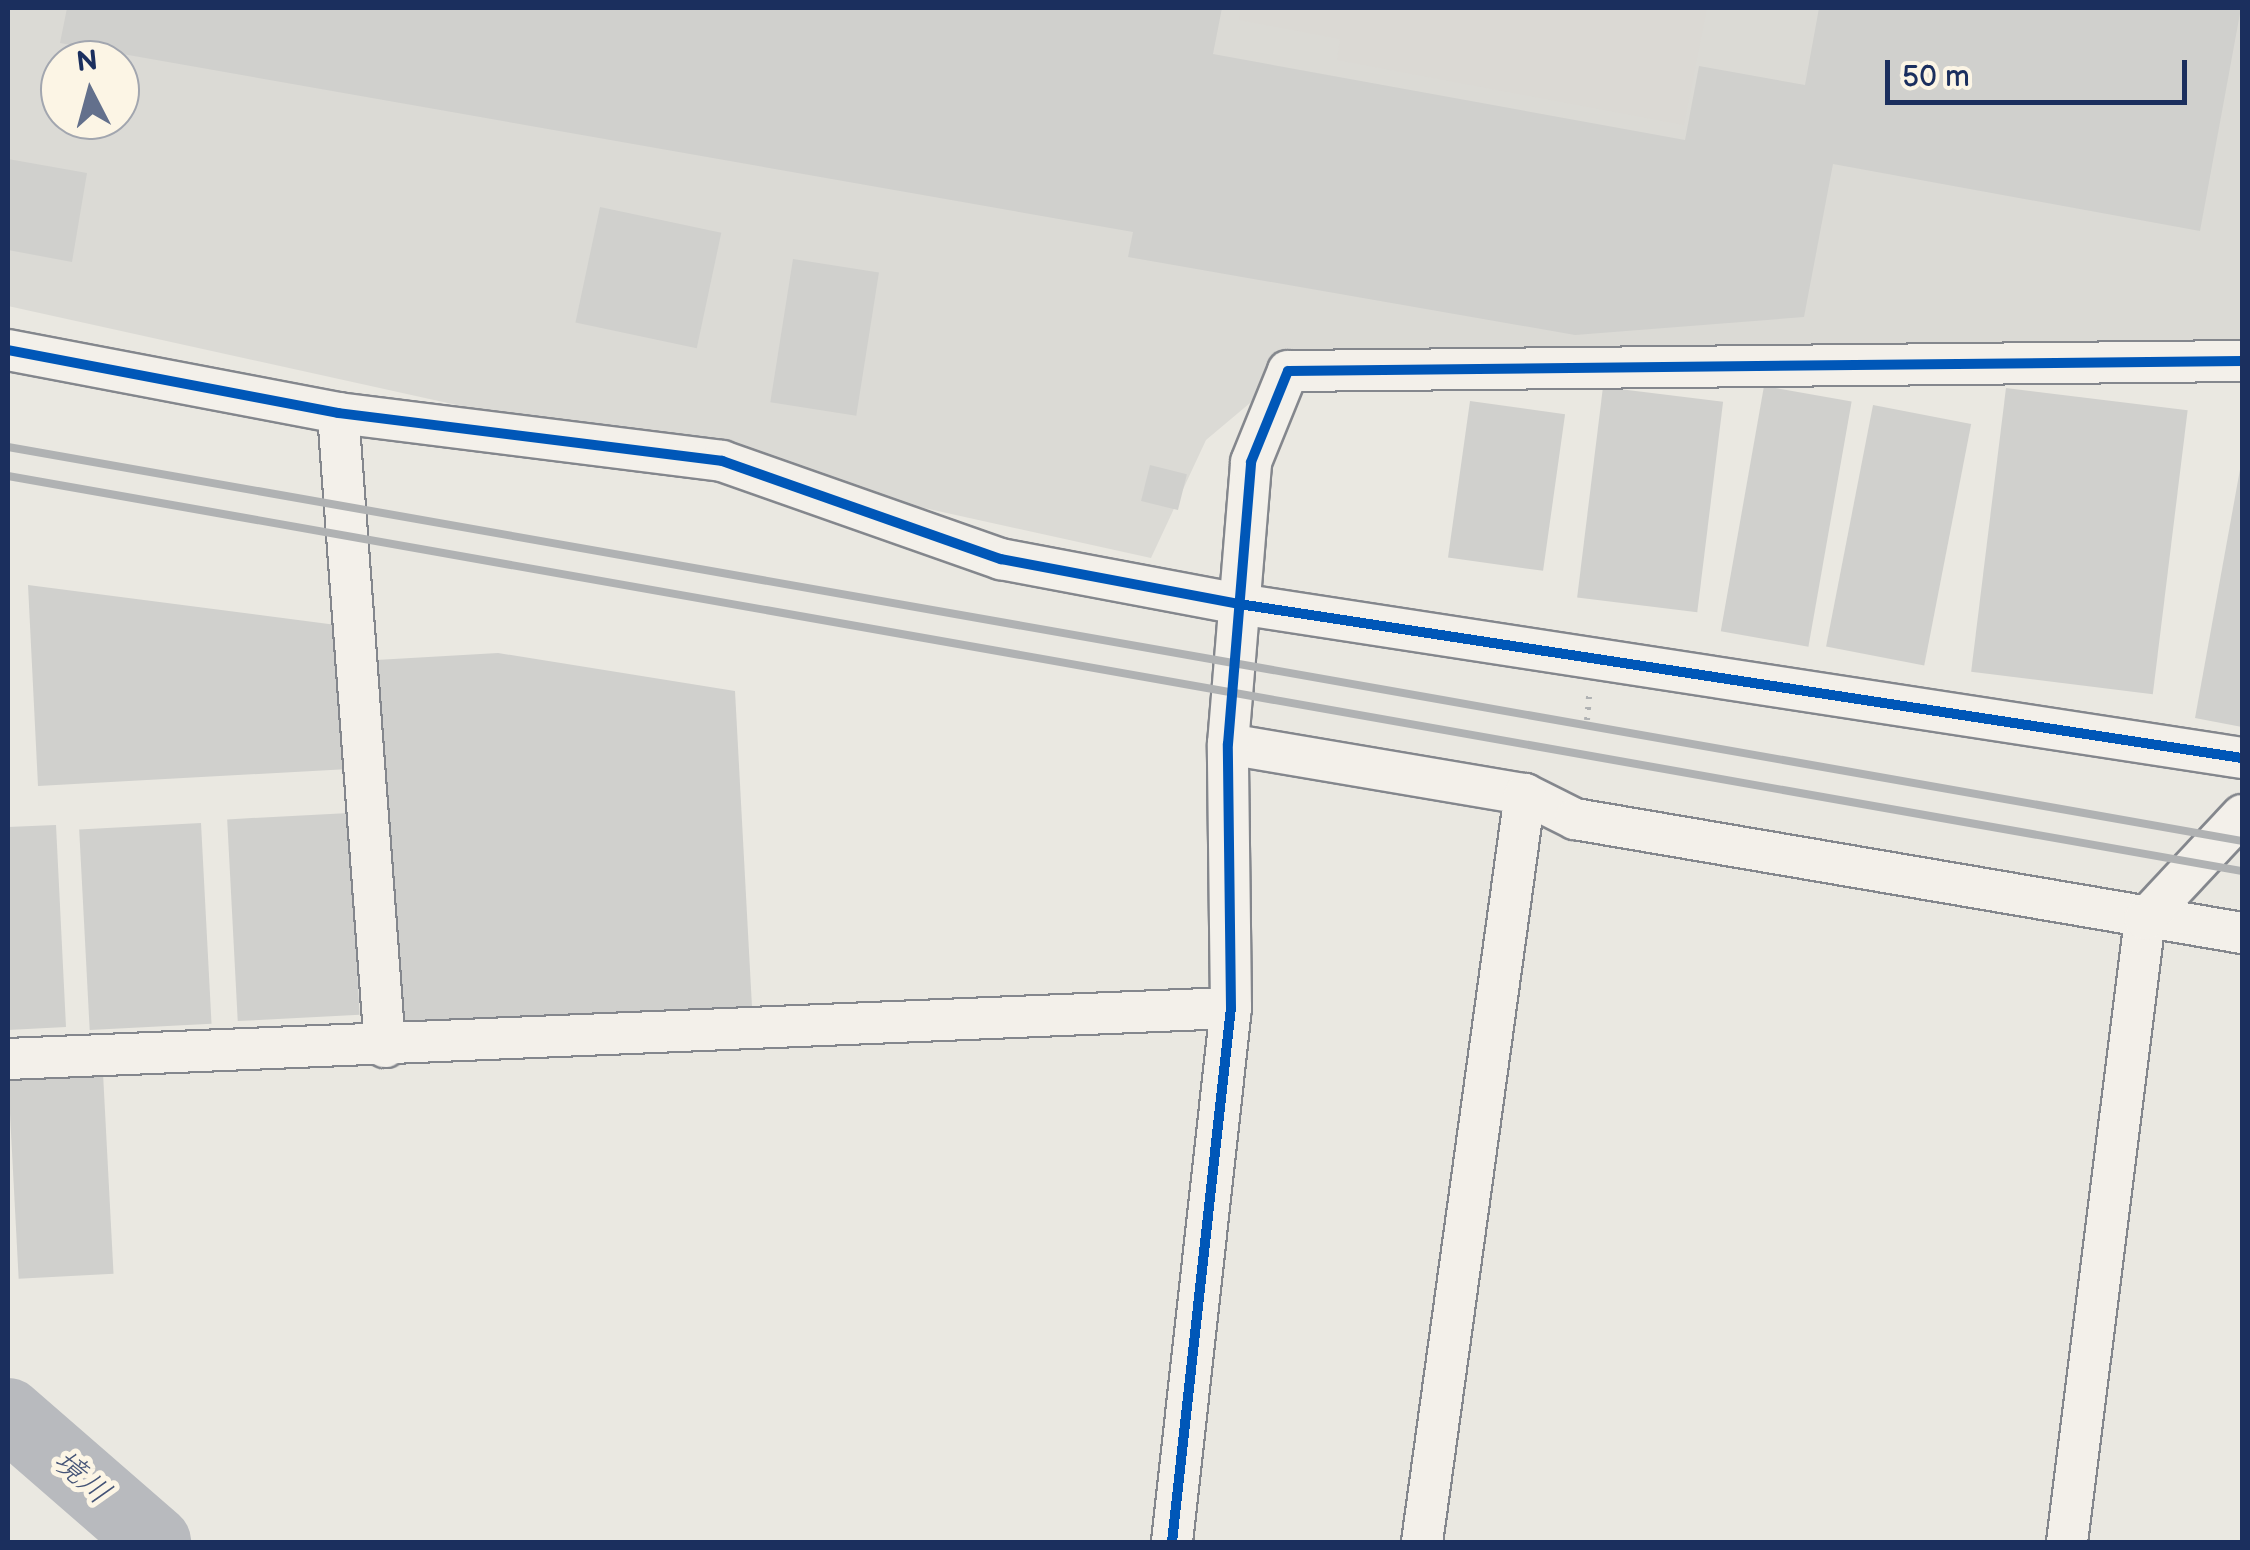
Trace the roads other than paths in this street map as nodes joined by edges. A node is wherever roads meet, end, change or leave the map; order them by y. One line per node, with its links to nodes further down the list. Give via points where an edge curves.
1 (8, 350): 3 (street)
2 (2242, 361): 4 (street, via 1288,371 1251,462)
3 (338, 413): 4 (street, via 722,461 1001,559); 12 (street)
4 (1238, 604): 5 (street); 6 (street)
5 (1228, 744): 7 (street); 11 (street)
6 (2242, 758)
7 (1525, 794): 9 (street, via 1576,819); 15 (street)
8 (2242, 815): 9 (street)
9 (2145, 919): 10 (street); 16 (street)
10 (2242, 934)
11 (1231, 1008): 12 (street); 14 (street)
12 (385, 1046): 13 (street)
13 (8, 1059)
14 (1172, 1542)
15 (1422, 1542)
16 (2067, 1542)

